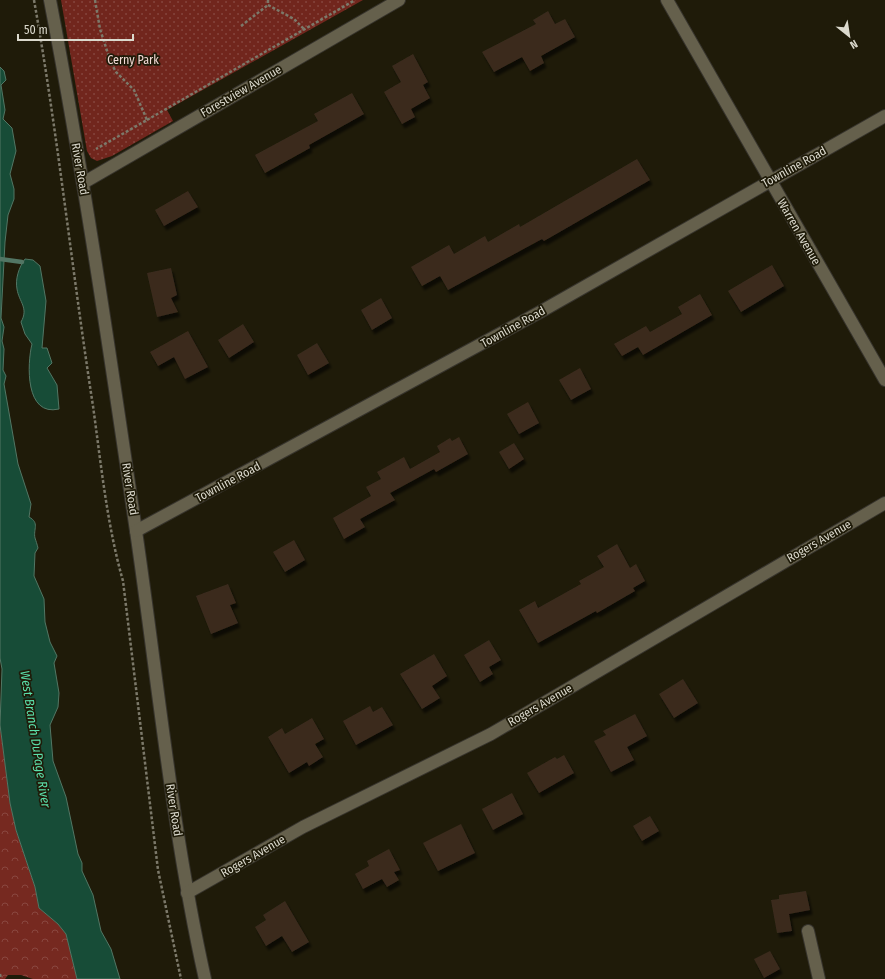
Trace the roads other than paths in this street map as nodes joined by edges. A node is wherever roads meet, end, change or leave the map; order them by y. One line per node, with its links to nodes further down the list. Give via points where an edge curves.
1 (50, 0): 6 (street, River Road)
2 (399, 0): 6 (street, Forestview Avenue)
3 (667, 0): 5 (street, Warren Avenue)
4 (885, 116): 5 (street, Townline Road)
5 (770, 181): 7 (street, Warren Avenue); 9 (street, Townline Road, via 540,312)
6 (82, 183): 9 (street, River Road)
7 (885, 380)
8 (885, 503): 10 (street, Rogers Avenue, via 491,734 303,827)
9 (136, 531): 10 (street, River Road, via 170,788)
10 (187, 893): 12 (street, River Road)
11 (808, 931): 13 (street)
12 (205, 979)
13 (819, 979)

